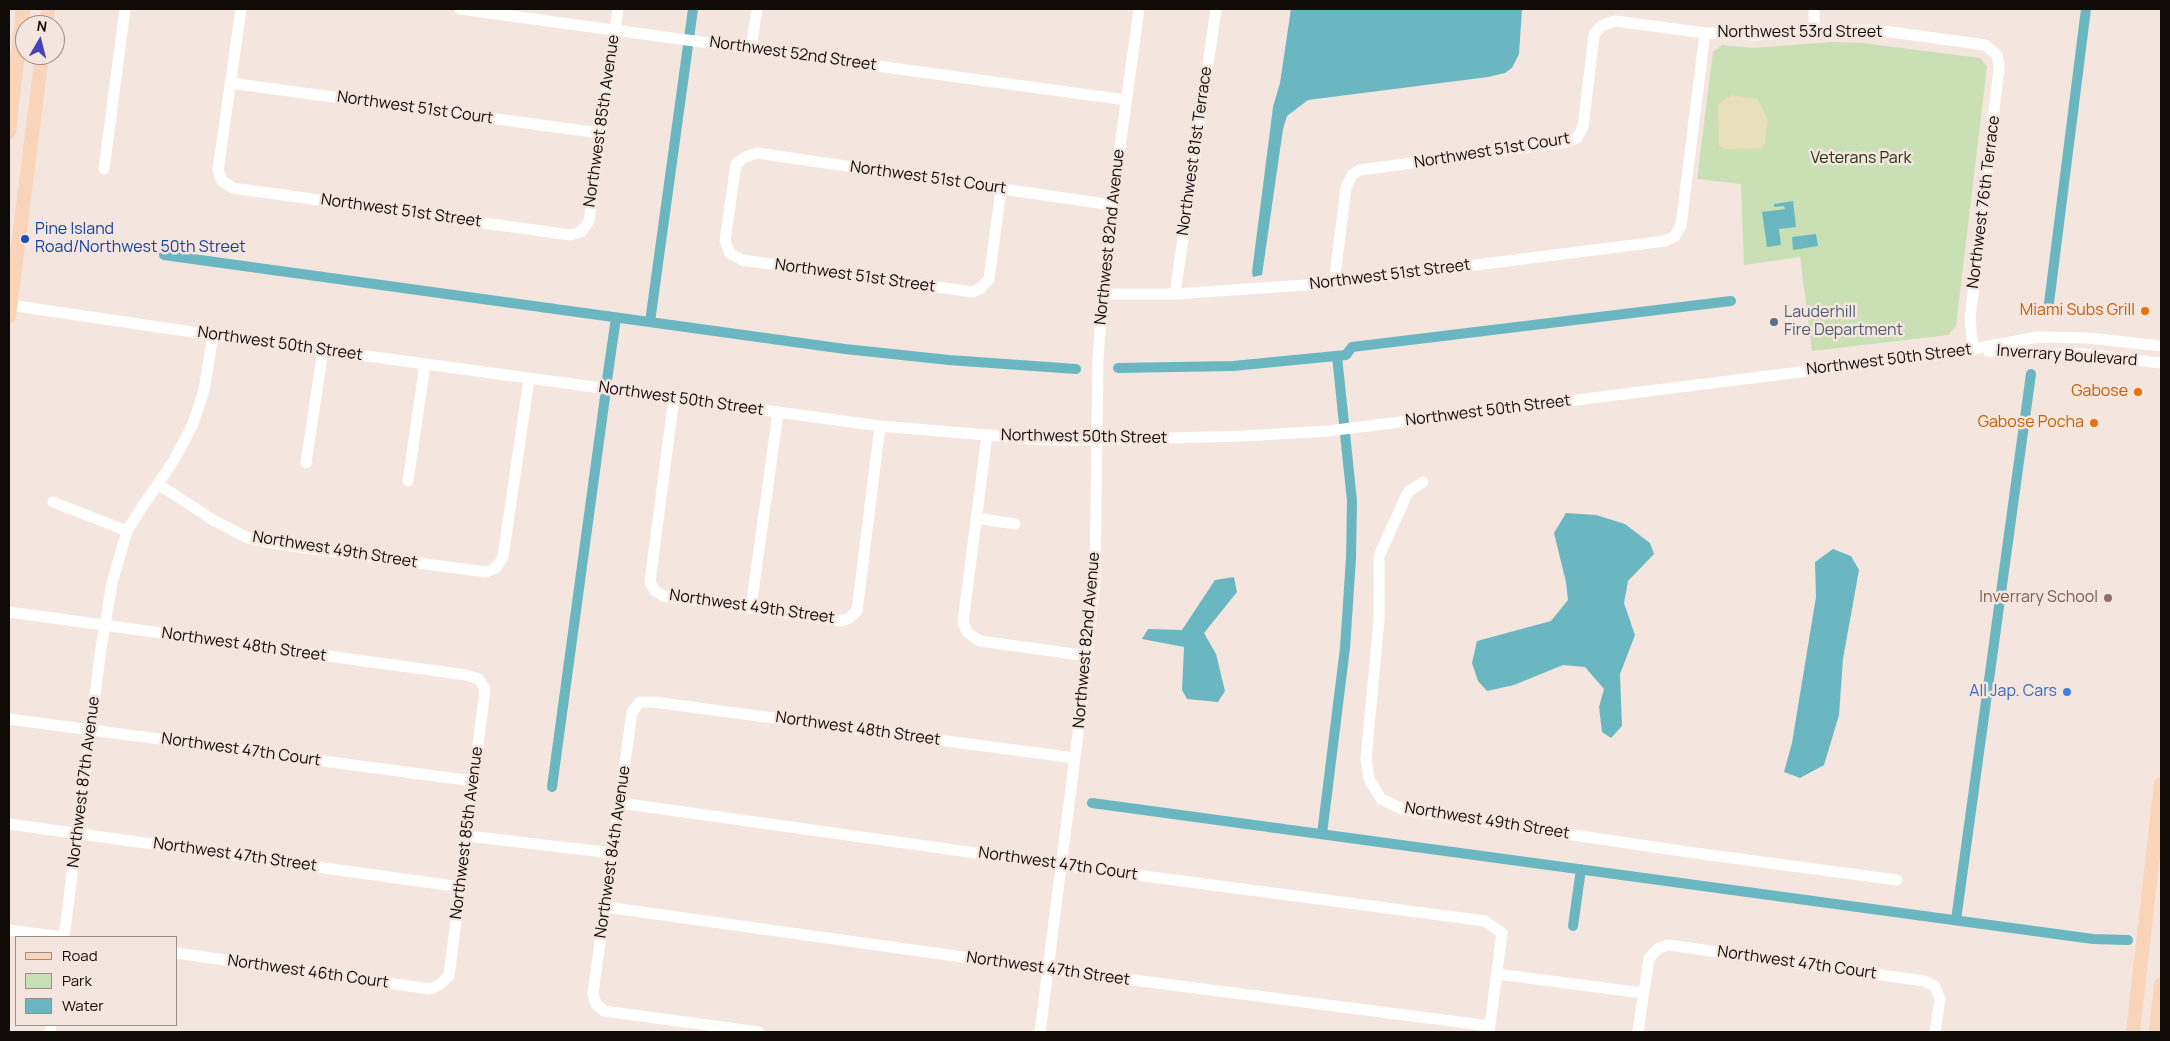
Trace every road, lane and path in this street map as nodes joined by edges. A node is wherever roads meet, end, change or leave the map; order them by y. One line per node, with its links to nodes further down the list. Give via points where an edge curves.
1 (23, 9): 19 (main road)
2 (125, 9): 21 (street)
3 (241, 9): 17 (street)
4 (460, 9): 11 (street, Northwest 52nd Street)
5 (618, 9): 11 (street, Northwest 85th Avenue)
6 (757, 9): 14 (street)
7 (1139, 9): 18 (street, Northwest 82nd Avenue)
8 (1216, 9): 28 (street, Northwest 81st Terrace)
9 (1814, 9): 12 (street)
10 (1601, 26): 13 (street, Northwest 53rd Street, via 1615,21); 26 (street, Northwest 51st Court, via 1594,35 1583,127 1577,138 1360,170 1352,175 1346,188)
11 (615, 30): 14 (street, Northwest 52nd Street); 20 (street, Northwest 85th Avenue)
12 (1814, 31): 13 (street, Northwest 53rd Street, via 1757,35); 15 (street, Northwest 53rd Street, via 1887,32 1985,45)
13 (1704, 33): 26 (street, Northwest 51st Street, via 1681,225 1674,236 1665,241)
14 (751, 48): 18 (street, Northwest 52nd Street)
15 (1997, 55): 33 (street, Northwest 76th Terrace, via 1999,67 1970,319)
16 (41, 65): 29 (main road)
17 (230, 82): 20 (street, Northwest 51st Court); 24 (street, Northwest 51st Street, via 218,170 222,181 233,188 570,235)
18 (1126, 100): 23 (street, Northwest 82nd Avenue)
19 (9, 132)
20 (600, 133): 24 (street, Northwest 85th Avenue, via 589,221)
21 (104, 169)
22 (1001, 189): 23 (street, Northwest 51st Court); 25 (street, Northwest 51st Street, via 989,279 973,292 742,260); 25 (street, Northwest 51st Court, via 757,153 736,164 725,241)
23 (1112, 205): 27 (street, Northwest 82nd Avenue)
24 (581, 232)
25 (730, 253)
26 (1334, 283): 28 (street, Northwest 51st Street)
27 (1103, 294): 28 (street, Northwest 51st Street); 41 (street, Northwest 82nd Avenue)
28 (1175, 294)
29 (9, 309): 30 (street, Northwest 50th Street)
30 (213, 335): 32 (street, Northwest 50th Street); 45 (street, Northwest 87th Avenue, via 204,390 193,424)
31 (2161, 346): 33 (street, Northwest 50th Street, via 2088,338 2037,337)
32 (323, 350): 35 (street, Northwest 50th Street); 42 (street)
33 (1973, 350): 34 (street, Inverrary Boulevard, via 2085,354); 41 (street, Northwest 50th Street, via 1337,430)
34 (2161, 363)
35 (425, 364): 36 (street, Northwest 50th Street); 43 (street)
36 (529, 379): 37 (street, Northwest 50th Street); 45 (street, Northwest 49th Street, via 503,557 496,568 486,572 248,538 213,520)
37 (674, 397): 38 (street, Northwest 50th Street); 50 (street, Northwest 49th Street, via 650,582 655,591 664,596)
38 (778, 413): 39 (street, Northwest 50th Street); 50 (street)
39 (880, 426): 40 (street, Northwest 50th Street); 50 (street, Northwest 49th Street, via 857,611 841,621)
40 (987, 435): 41 (street, Northwest 50th Street); 47 (street)
41 (1096, 440): 53 (street, Northwest 82nd Avenue, via 1095,579)
42 (306, 463)
43 (408, 481)
44 (1422, 482): 67 (street, Northwest 49th Street, via 1408,492 1379,556 1378,620 1366,759 1370,779 1381,799 1402,809 1429,814)
45 (158, 484): 49 (street, Northwest 87th Avenue)
46 (53, 502): 49 (street)
47 (976, 518): 48 (street); 53 (street, via 963,622 967,632 980,641)
48 (1015, 524)
49 (128, 531): 52 (street, Northwest 87th Avenue, via 112,583)
50 (751, 607)
51 (9, 612): 52 (street, Northwest 48th Street)
52 (104, 626): 54 (street, Northwest 48th Street); 57 (street, Northwest 87th Avenue)
53 (1088, 656): 58 (street, Northwest 82nd Avenue)
54 (479, 679): 59 (street, Northwest 85th Avenue, via 485,689)
55 (640, 702): 58 (street, Northwest 48th Street); 61 (street, Northwest 84th Avenue, via 632,712)
56 (9, 719): 57 (street, Northwest 47th Court)
57 (91, 730): 59 (street, Northwest 47th Court); 63 (street, Northwest 87th Avenue)
58 (1075, 758): 66 (street, Northwest 82nd Avenue)
59 (473, 781): 64 (street, Northwest 85th Avenue)
60 (2161, 784): 84 (main road)
61 (620, 802): 65 (street, Northwest 84th Avenue); 66 (street, Northwest 47th Court)
62 (9, 824): 63 (street, Northwest 47th Street)
63 (78, 834): 68 (street, Northwest 47th Street); 72 (street, Northwest 87th Avenue)
64 (468, 836): 65 (street); 68 (street, Northwest 85th Avenue)
65 (612, 853): 69 (street, Northwest 84th Avenue)
66 (1061, 865): 74 (street, Northwest 82nd Avenue); 75 (street, Northwest 47th Court, via 1485,921 1502,933)
67 (1897, 880)
68 (461, 887): 76 (street, Northwest 85th Avenue, via 449,976)
69 (606, 906): 74 (street, Northwest 47th Street); 80 (street, Northwest 84th Avenue, via 593,993 596,1004 604,1011)
70 (9, 930): 71 (street)
71 (55, 936)
72 (63, 936)
73 (178, 953): 76 (street, Northwest 46th Court, via 430,989)
74 (1048, 969): 79 (street, Northwest 47th Street); 81 (street, Northwest 82nd Avenue)
75 (1497, 974): 78 (street); 79 (street)
76 (439, 985)
77 (2161, 986): 85 (main road)
78 (1643, 994): 82 (street); 83 (street, Northwest 47th Court, via 1649,958 1659,948 1668,945 1924,981 1935,986 1940,1000)
79 (1489, 1029)
80 (759, 1032)
81 (1040, 1032)
82 (1638, 1032)
83 (1935, 1032)
84 (2133, 1032)
85 (2156, 1032)

